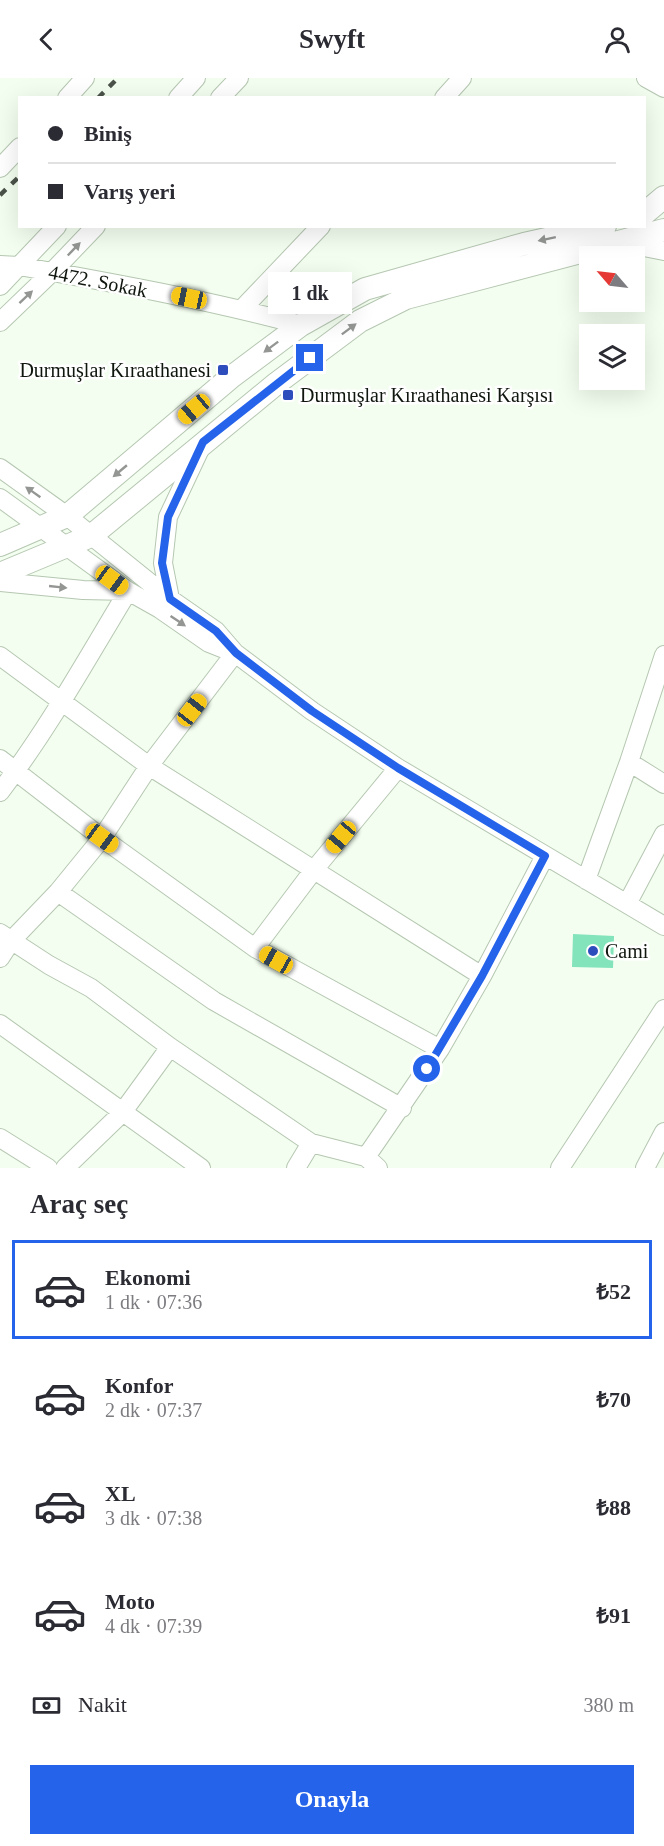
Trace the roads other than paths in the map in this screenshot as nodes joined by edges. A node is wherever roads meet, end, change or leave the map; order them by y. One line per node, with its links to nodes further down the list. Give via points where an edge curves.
1 (85, 78): 7 (street)
2 (196, 78): 8 (street)
3 (239, 78): 9 (street)
4 (462, 78): 10 (street)
5 (646, 78): 6 (street)
6 (664, 88)
7 (69, 96)
8 (180, 96)
9 (222, 96)
10 (446, 96)
11 (18, 149): 12 (street)
12 (0, 168)
13 (664, 197): 14 (main road)
14 (646, 212)
15 (55, 228): 23 (street)
16 (94, 228): 24 (street, one-way to 16)
17 (319, 228): 26 (street)
18 (595, 228): 28 (main road, one-way to 28, via 524,244 365,290)
19 (664, 230): 20 (main road)
20 (622, 242): 21 (street); 29 (main road, one-way to 20, via 360,321 406,298)
21 (664, 251)
22 (0, 265): 23 (street, 4472. Sokak)
23 (20, 266): 24 (street, 4472. Sokak); 25 (street)
24 (52, 272): 26 (street, 4472. Sokak); 27 (street, one-way to 24)
25 (0, 286)
26 (242, 309): 28 (street, 4472. Sokak)
27 (0, 322)
28 (301, 325): 32 (main road, one-way to 32, via 230,378)
29 (203, 442): 34 (main road); 40 (street, via 168,517 162,563)
30 (0, 468): 32 (street, one-way to 30)
31 (0, 498): 33 (street)
32 (67, 516): 33 (main road); 34 (street)
33 (42, 528): 35 (main road); 36 (street)
34 (91, 536): 36 (main road); 40 (street)
35 (0, 545)
36 (67, 547): 37 (main road); 39 (street)
37 (0, 574)
38 (0, 582): 39 (street, one-way to 39)
39 (128, 591): 41 (street, one-way to 41, via 209,643); 45 (street)
40 (170, 599): 41 (street, via 216,631)
41 (236, 653): 48 (street); 49 (street, via 312,711)
42 (664, 655): 44 (street)
43 (0, 656): 45 (street)
44 (658, 693): 47 (street)
45 (62, 701): 48 (street); 50 (street)
46 (0, 759): 50 (street)
47 (629, 762): 51 (street); 57 (street)
48 (149, 766): 54 (street); 56 (street)
49 (398, 768): 55 (street); 56 (street)
50 (17, 770): 52 (street); 54 (street)
51 (664, 784)
52 (0, 792)
53 (664, 834): 59 (street)
54 (102, 838): 58 (street); 62 (street)
55 (545, 856): 57 (street); 64 (street)
56 (313, 871): 62 (street); 64 (street)
57 (586, 880): 59 (street)
58 (58, 892): 61 (street); 69 (street, via 214,1001)
59 (627, 904): 60 (street)
60 (664, 926)
61 (6, 937): 63 (street); 67 (street, via 91,988)
62 (255, 948): 68 (street)
63 (0, 958)
64 (482, 976): 68 (street)
65 (664, 1009): 79 (street)
66 (0, 1024): 70 (street)
67 (170, 1047): 70 (street); 73 (street)
68 (440, 1049): 69 (street)
69 (402, 1108): 74 (street)
70 (122, 1113): 76 (street); 77 (street)
71 (664, 1132): 80 (street)
72 (0, 1137): 75 (street)
73 (311, 1143): 74 (street); 78 (street)
74 (372, 1163)
75 (48, 1168)
76 (65, 1168)
77 (201, 1168)
78 (296, 1168)
79 (560, 1168)
80 (645, 1168)

